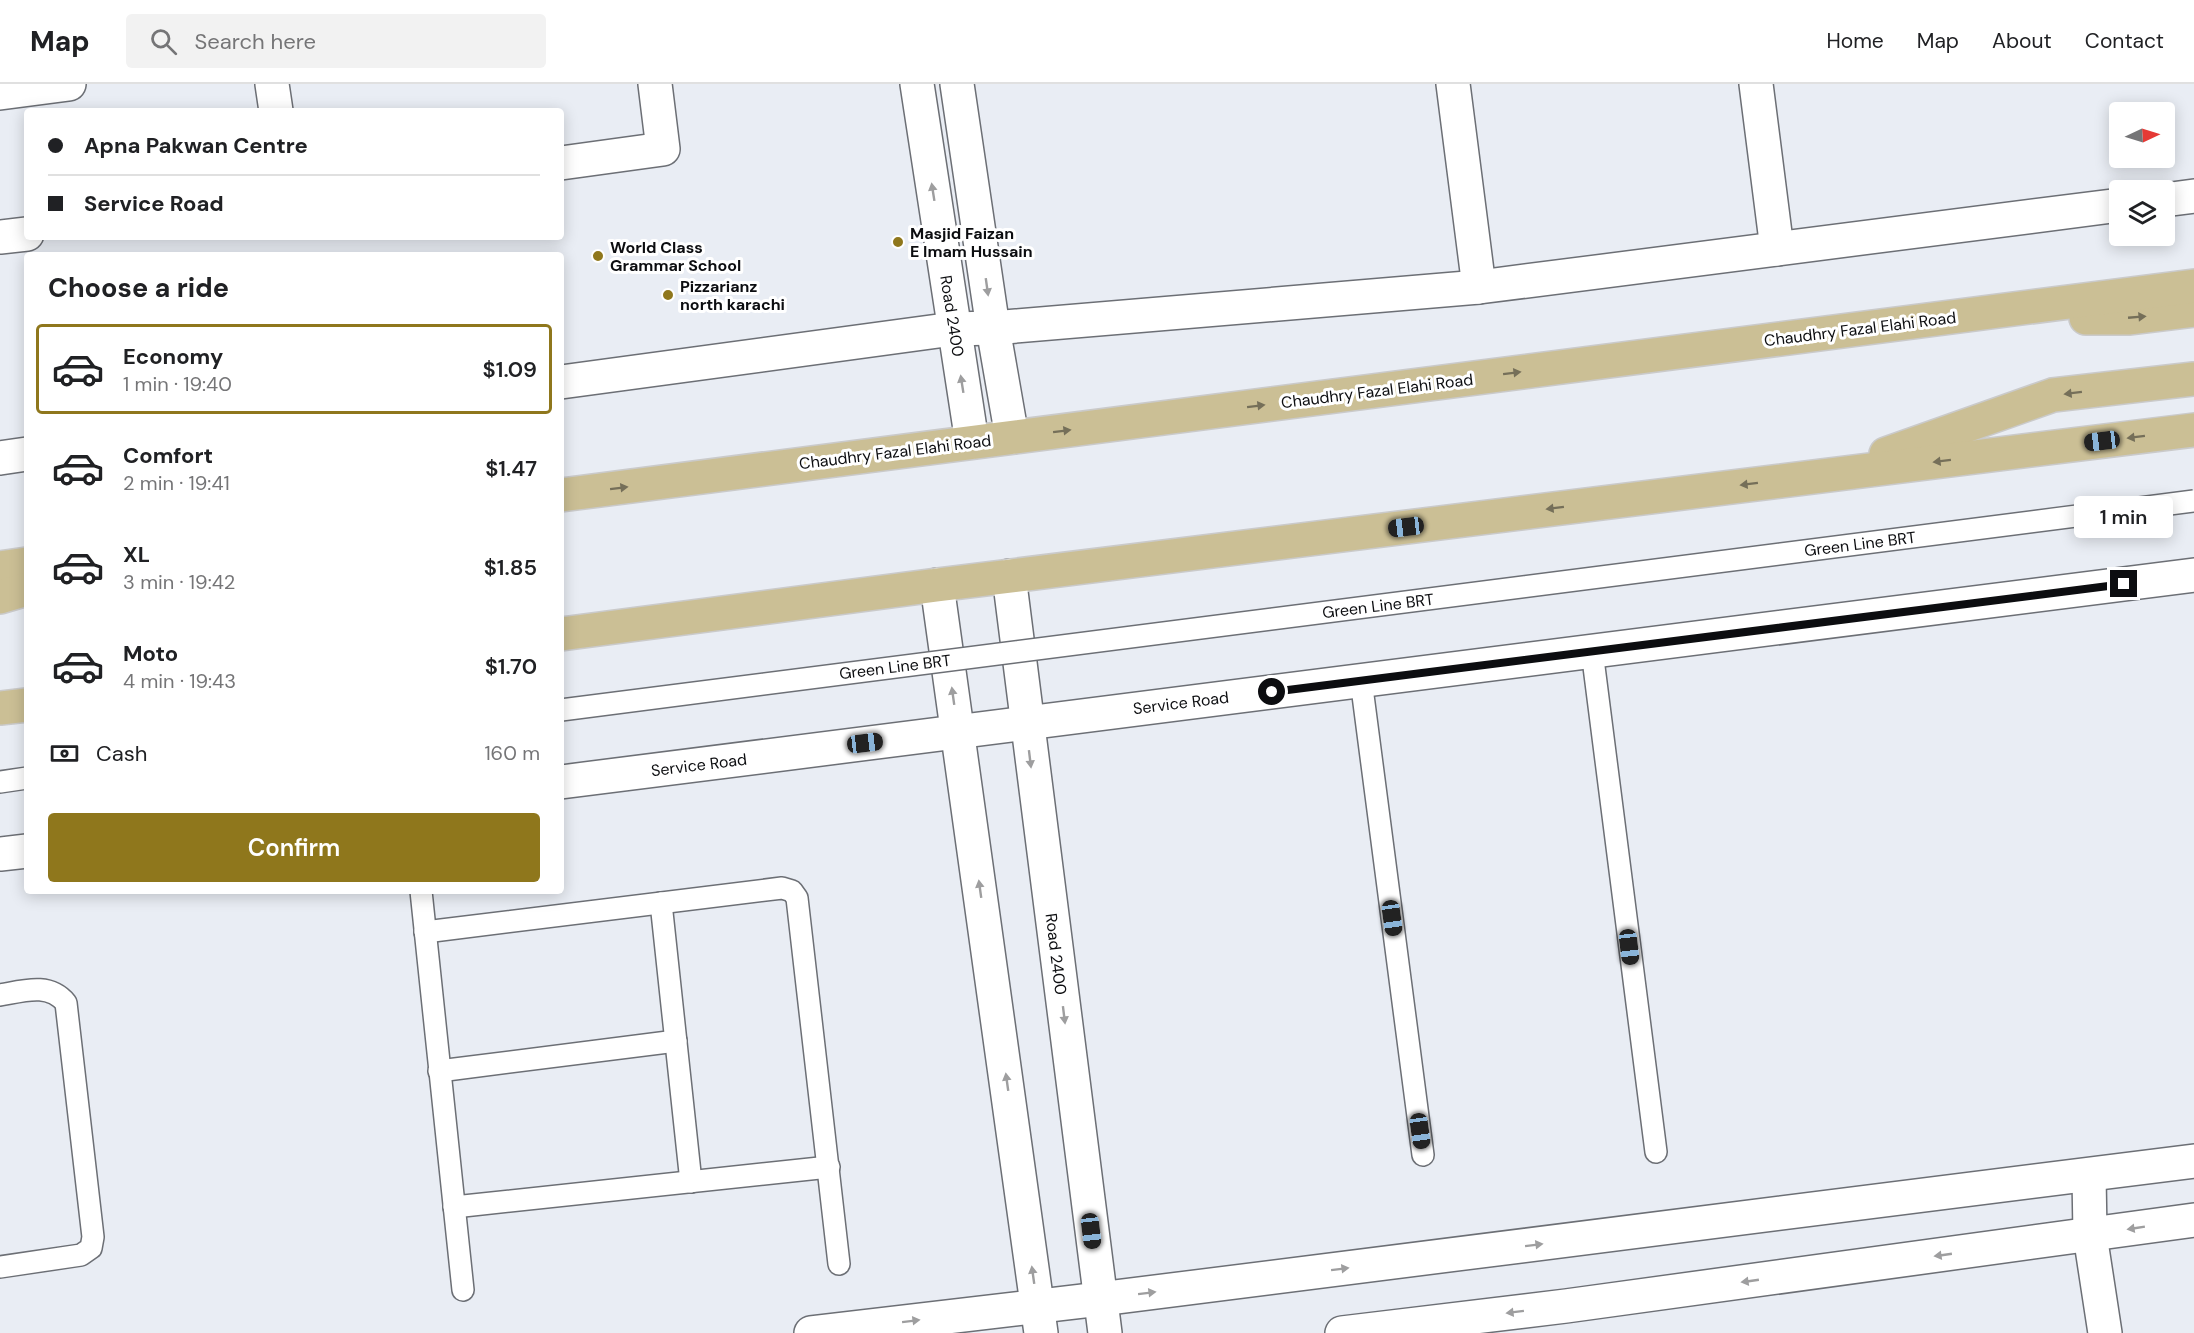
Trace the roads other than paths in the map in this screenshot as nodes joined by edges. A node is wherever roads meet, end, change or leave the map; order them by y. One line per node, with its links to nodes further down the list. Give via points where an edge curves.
1 (69, 84): 8 (street)
2 (272, 84): 9 (street)
3 (655, 84): 10 (street, via 663,149)
4 (916, 84): 22 (street, Road 2400, one-way to 4)
5 (957, 84): 21 (street, one-way to 21)
6 (1453, 84): 18 (street)
7 (1756, 84): 16 (street)
8 (0, 93)
9 (276, 108)
10 (564, 163)
11 (2194, 196): 12 (street)
12 (2175, 199)
13 (2109, 207): 16 (street)
14 (24, 234): 15 (street)
15 (0, 237)
16 (1777, 249): 18 (street)
17 (2194, 286): 20 (main road, Chaudhry Fazal Elahi Road)
18 (1479, 287): 21 (street)
19 (2194, 310): 20 (main road, one-way to 19, via 2130,318)
20 (1952, 317): 26 (main road, Chaudhry Fazal Elahi Road, one-way to 20)
21 (993, 328): 22 (street); 26 (street)
22 (953, 329): 24 (street); 27 (street, Road 2400, one-way to 22)
23 (2194, 379): 30 (main road, one-way to 30, via 2053,396)
24 (564, 382)
25 (2194, 430): 30 (main road, one-way to 30)
26 (1012, 437): 27 (main road, Chaudhry Fazal Elahi Road)
27 (972, 442): 31 (main road, Chaudhry Fazal Elahi Road, one-way to 27)
28 (24, 454): 29 (street)
29 (0, 458)
30 (1827, 475): 35 (main road, one-way to 35)
31 (564, 495)
32 (2194, 501): 47 (lane, Green Line BRT, bridge)
33 (24, 564): 34 (main road)
34 (0, 568)
35 (1009, 576): 37 (main road); 48 (street, Road 2400)
36 (2194, 576): 41 (street, Service Road)
37 (937, 585): 40 (main road); 49 (street, one-way to 37)
38 (24, 590): 39 (main road)
39 (0, 597)
40 (564, 634)
41 (1592, 651): 42 (street, Service Road); 61 (lane)
42 (1361, 680): 48 (street, Service Road); 62 (lane)
43 (0, 693): 44 (main road)
44 (24, 694)
45 (24, 705): 46 (main road)
46 (0, 708)
47 (564, 710)
48 (1026, 723): 49 (street, Service Road); 73 (street, Road 2400, one-way to 73)
49 (958, 731): 52 (street, Service Road); 74 (street, one-way to 49)
50 (24, 778): 51 (lane)
51 (0, 782)
52 (564, 782)
53 (24, 851): 54 (street)
54 (0, 855)
55 (421, 894): 57 (lane)
56 (661, 903): 57 (lane); 59 (lane); 64 (lane, via 782,888 792,891 797,898)
57 (425, 932): 60 (lane)
58 (0, 995): 71 (lane, via 40,989 59,993 66,1002 93,1237 91,1248 81,1255)
59 (676, 1041): 60 (lane); 66 (lane)
60 (440, 1071): 67 (lane)
61 (1656, 1152)
62 (1424, 1155)
63 (2194, 1161): 65 (street)
64 (829, 1167): 66 (lane); 70 (lane)
65 (2089, 1175): 69 (street); 73 (street, one-way to 65)
66 (691, 1182): 67 (lane)
67 (454, 1207): 72 (lane)
68 (2194, 1220): 69 (street, one-way to 69)
69 (2090, 1235): 77 (street, one-way to 77); 78 (street)
70 (839, 1264)
71 (0, 1267)
72 (463, 1290)
73 (1100, 1299): 74 (street); 76 (street, Road 2400)
74 (1039, 1320): 75 (street, one-way to 74)
75 (811, 1333)
76 (1105, 1333)
77 (1342, 1333)
78 (2105, 1333)

